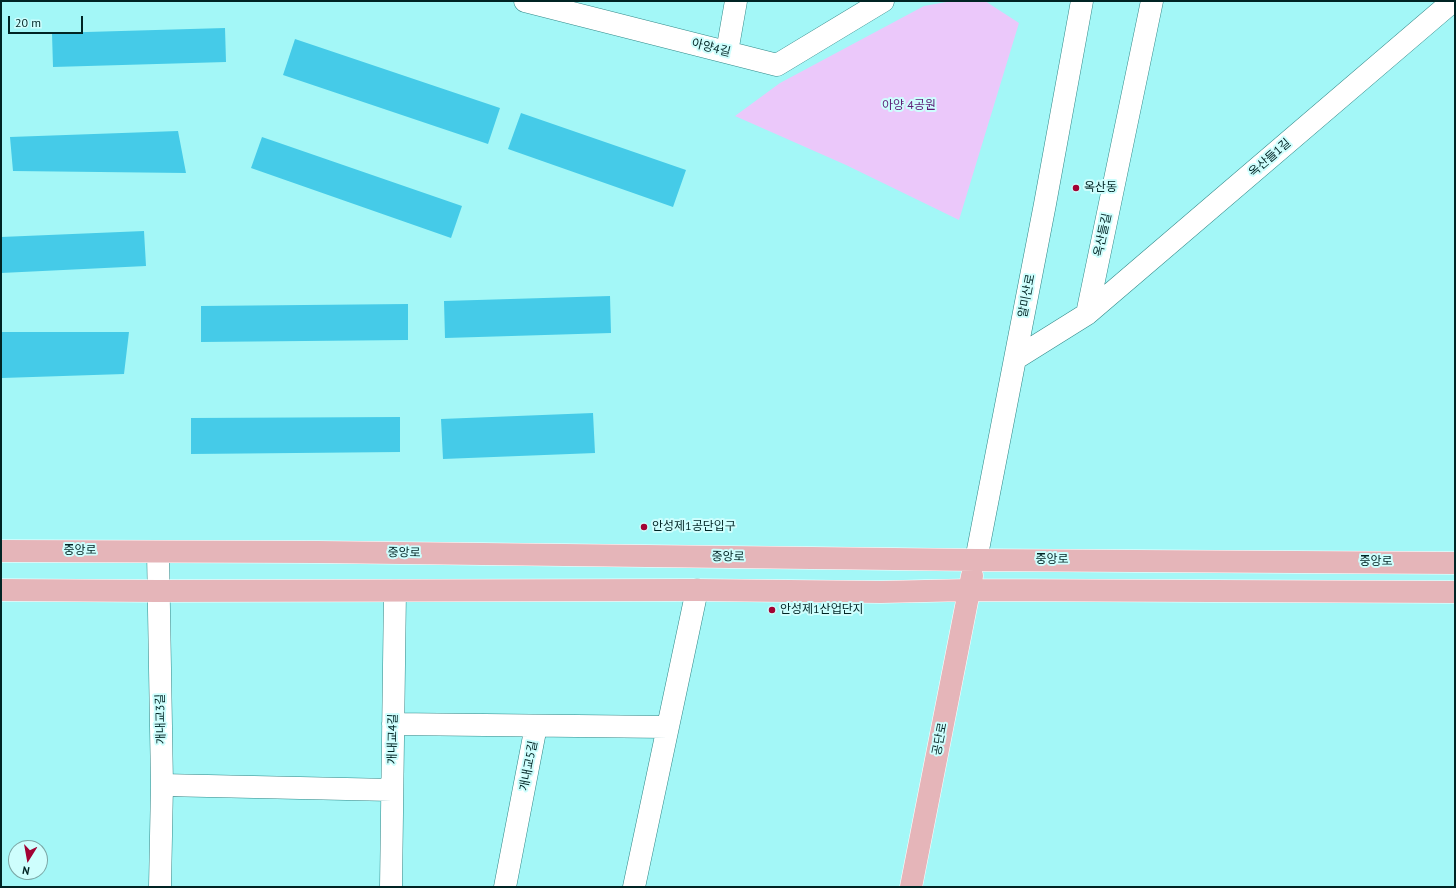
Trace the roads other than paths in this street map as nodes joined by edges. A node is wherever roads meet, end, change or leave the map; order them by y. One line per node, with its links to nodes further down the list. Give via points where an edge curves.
1 (525, 1): 7 (street, 아양4길)
2 (736, 1): 7 (street)
3 (884, 1): 7 (street, 아양4길, via 777,65)
4 (1082, 1): 9 (street, 알미산로)
5 (1152, 1): 8 (street, 옥산들길)
6 (1453, 1): 8 (street, 옥산들1길)
7 (727, 52)
8 (1087, 314): 9 (street)
9 (1015, 359): 12 (street, 알미산로)
10 (1, 551): 11 (main road, 중앙로)
11 (158, 552): 12 (main road, 중앙로); 17 (street, 개내교3길)
12 (976, 560): 13 (main road, 중앙로); 16 (main road, 알미산로)
13 (1455, 563)
14 (1, 590): 17 (main road)
15 (697, 590): 16 (main road); 18 (main road); 22 (street)
16 (970, 590): 19 (main road); 29 (main road, 공단로)
17 (158, 591): 18 (main road); 23 (street, 개내교3길)
18 (395, 591): 20 (street, 개내교4길)
19 (1455, 592)
20 (393, 724): 21 (street); 24 (street, 개내교4길)
21 (536, 726): 22 (street, 개내교5길); 27 (street, 개내교5길)
22 (668, 727): 28 (street)
23 (162, 785): 24 (street); 25 (street, 개내교3길)
24 (392, 790): 26 (street, 개내교4길)
25 (160, 887)
26 (391, 887)
27 (506, 887)
28 (634, 887)
29 (911, 887)

